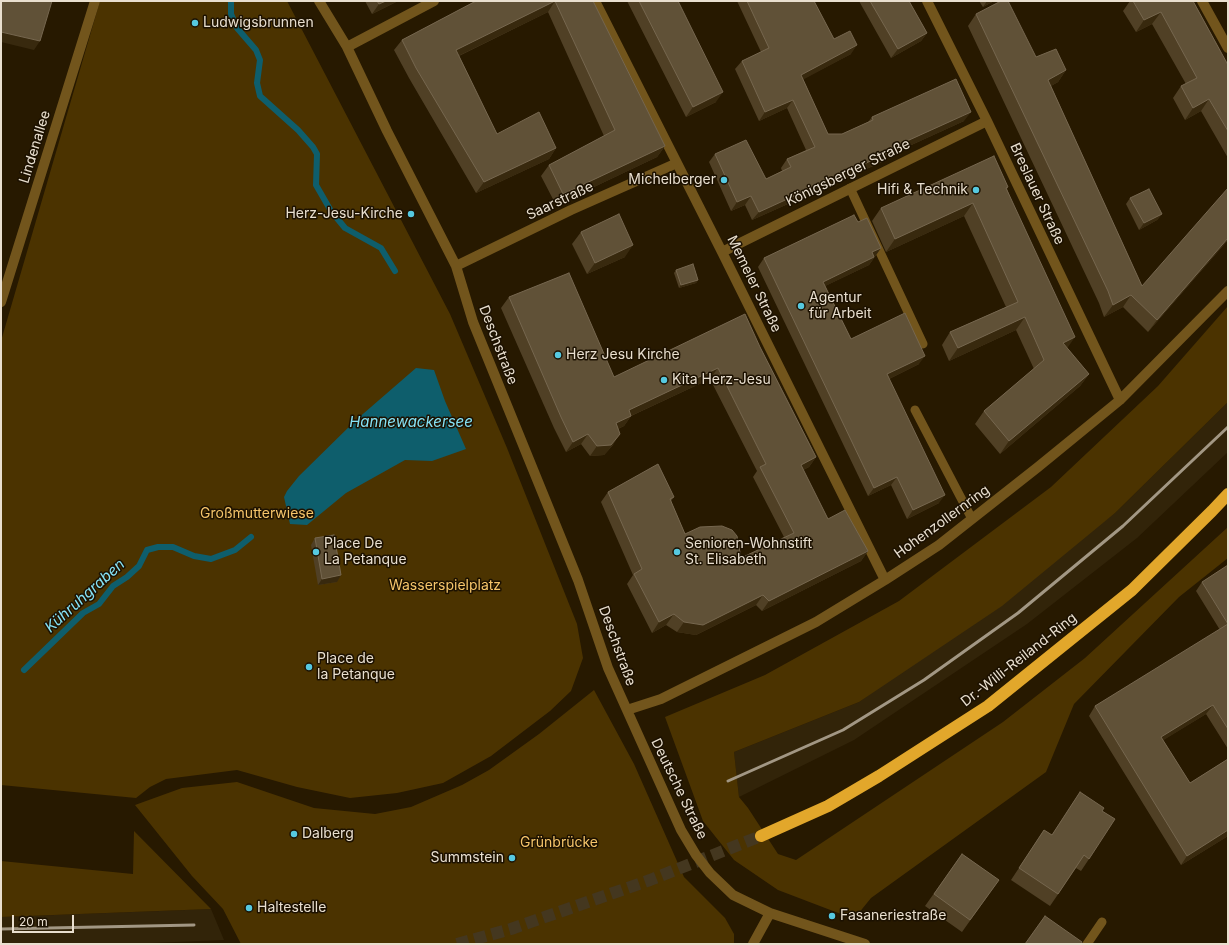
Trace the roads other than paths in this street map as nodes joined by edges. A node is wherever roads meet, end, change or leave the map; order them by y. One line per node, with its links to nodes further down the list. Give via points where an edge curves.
1 (95, 1): 15 (street, Lindenallee)
2 (319, 1): 7 (street, Deschstraße)
3 (434, 1): 7 (street)
4 (595, 1): 10 (street, Memeler Straße)
5 (927, 1): 9 (street, Breslauer Straße)
6 (1202, 1): 8 (street)
7 (347, 47): 13 (street, Deschstraße)
8 (1228, 48)
9 (987, 120): 11 (street, Königsberger Straße); 17 (street, Breslauer Straße)
10 (677, 163): 12 (street, Memeler Straße); 13 (street, Saarstraße, via 571,210)
11 (850, 188): 12 (street, Königsberger Straße); 16 (lane)
12 (722, 252): 21 (street, Memeler Straße)
13 (456, 266): 22 (street, Deschstraße, via 473,322 578,580 608,668)
14 (1228, 291): 17 (street, Hohenzollernring)
15 (1, 302)
16 (924, 344)
17 (1120, 400): 20 (street, Hohenzollernring)
18 (916, 410): 20 (lane)
19 (1228, 494): 23 (highway, Dr.-Willi-Reiland-Ring, via 1132,590 988,706 828,806)
20 (972, 519): 21 (street, Hohenzollernring, via 939,545)
21 (885, 580): 22 (street, Hohenzollernring, via 816,622 661,699)
22 (627, 710): 24 (street, Deutsche Straße, via 681,830 696,855 733,895)
23 (761, 836)
24 (770, 913): 26 (street); 27 (street, Deutsche Straße)
25 (1102, 922): 28 (lane)
26 (753, 944)
27 (864, 944)
28 (1087, 944)

